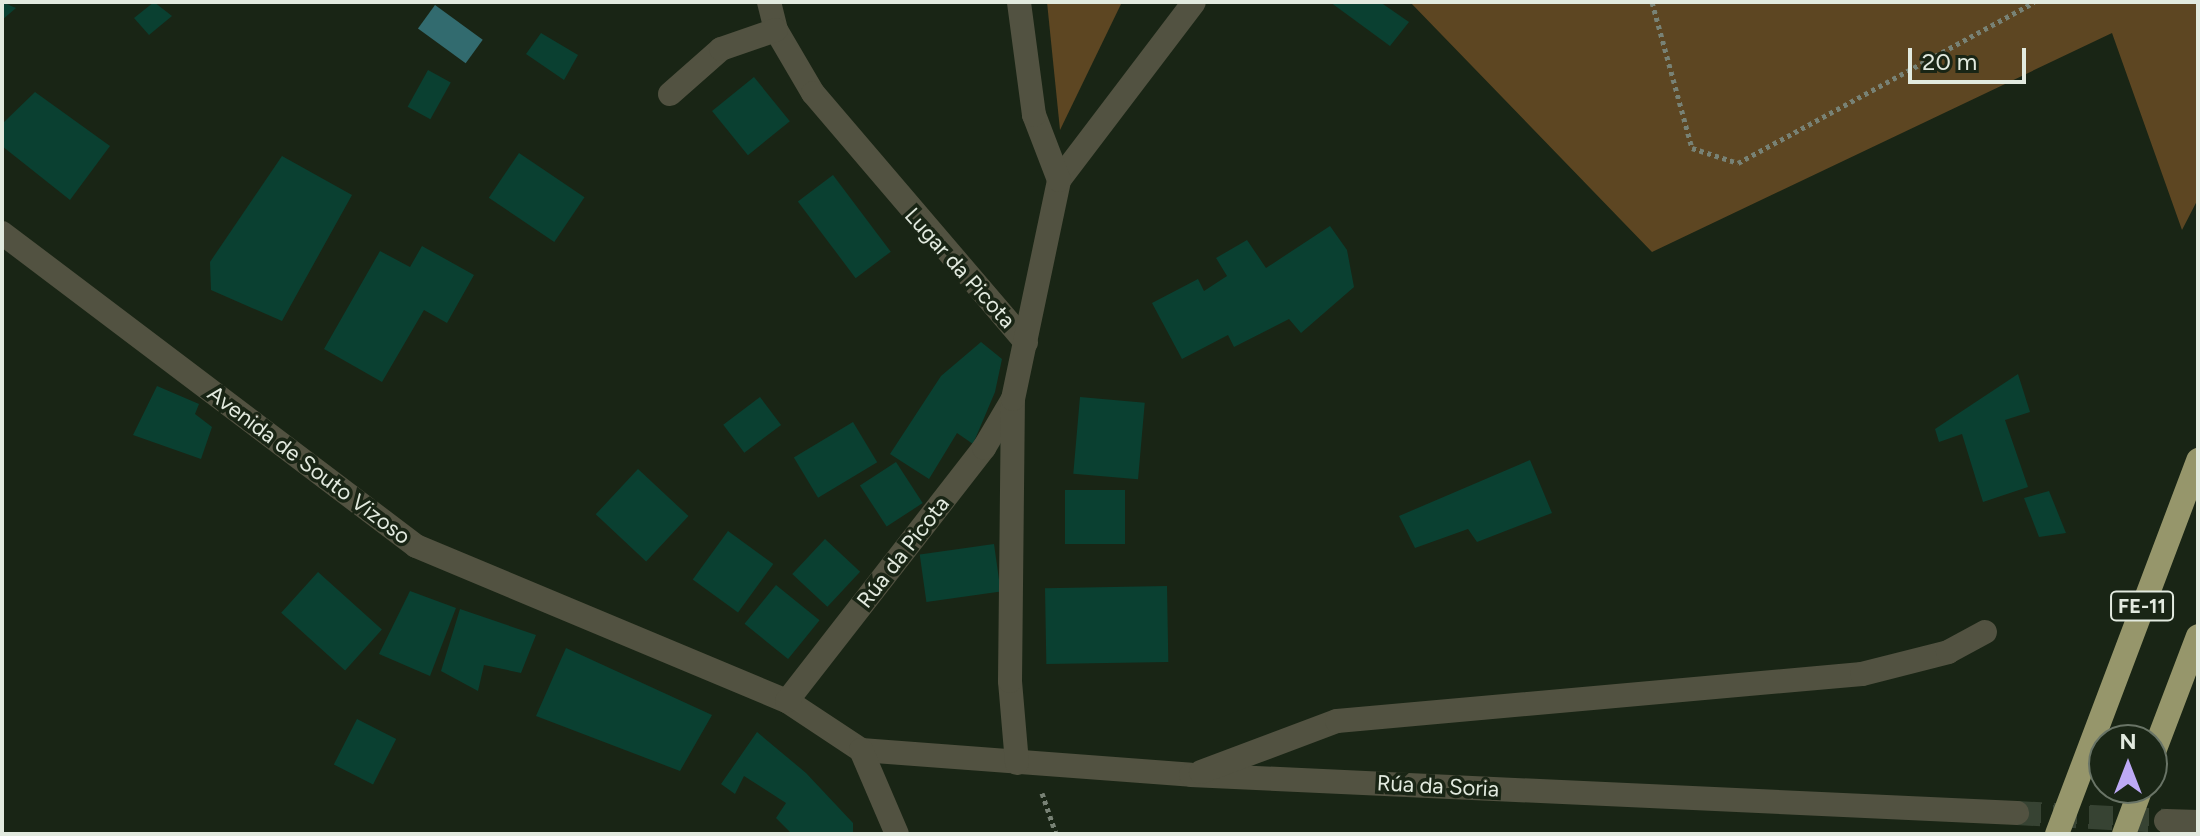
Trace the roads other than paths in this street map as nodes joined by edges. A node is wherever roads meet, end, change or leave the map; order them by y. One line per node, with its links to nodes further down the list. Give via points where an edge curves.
1 (769, 2): 4 (street, Lugar da Picota)
2 (1019, 2): 6 (street, via 1034,115)
3 (1194, 2): 6 (street)
4 (776, 30): 5 (street, via 721,49); 8 (street, Lugar da Picota, via 813,93)
5 (670, 94)
6 (1059, 180): 8 (street)
7 (2, 233): 13 (street, Avenida de Souto Vizoso, via 416,546)
8 (1026, 342): 9 (street, Lugar da Picota)
9 (1013, 399): 13 (street, Rúa da Picota, via 984,448); 16 (street, Lugar da Picota, via 1010,681)
10 (2198, 460): 23 (highway, FE-11)
11 (1985, 632): 17 (street, via 1948,652 1862,674 1337,721)
12 (2198, 636): 14 (highway, FE-11)
13 (787, 701): 15 (street, Avenida de Souto Vizoso)
14 (2165, 724)
15 (861, 750): 16 (street, Rúa da Soria); 22 (street)
16 (1017, 763): 17 (street, Rúa da Soria)
17 (1191, 775): 19 (street, Rúa da Soria)
18 (2135, 804): 24 (highway)
19 (2017, 813)
20 (2166, 821): 21 (street)
21 (2198, 822)
22 (897, 834)
23 (2057, 834)
24 (2124, 834)

